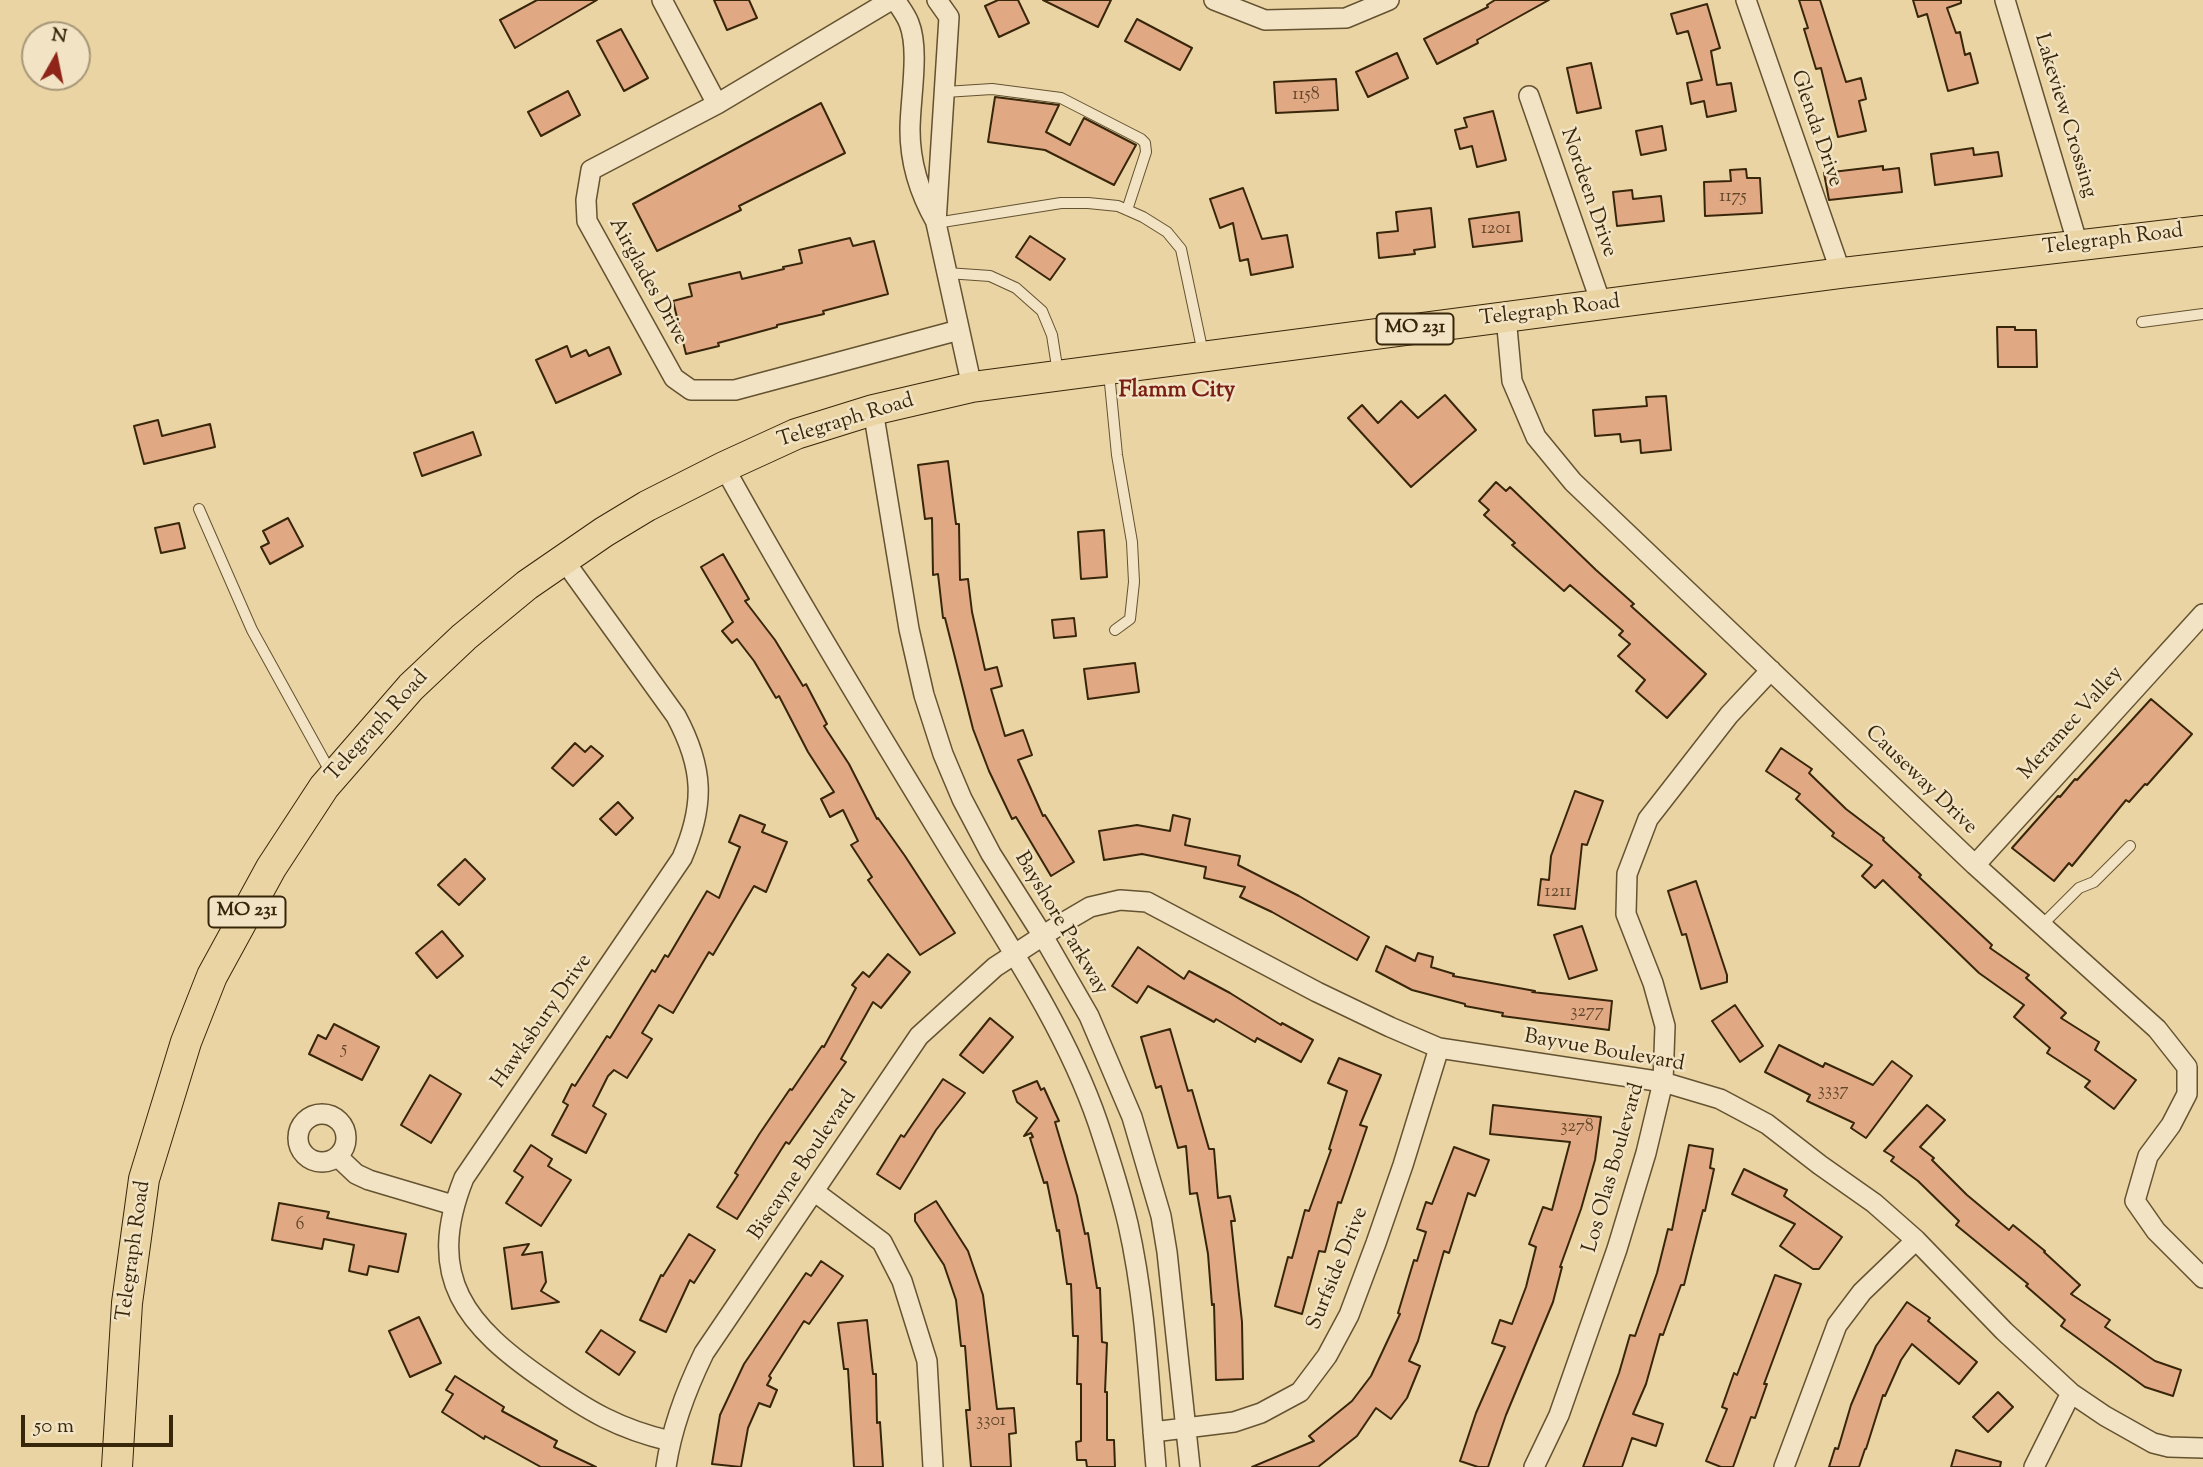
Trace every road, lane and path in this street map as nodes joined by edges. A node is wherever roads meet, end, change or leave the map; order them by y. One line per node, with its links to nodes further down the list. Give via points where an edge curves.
1 (662, 0): 10 (street)
2 (893, 0): 10 (street, Airglades Drive); 12 (street, via 909,21 914,40 910,132 915,172)
3 (937, 0): 8 (street, via 949,17)
4 (1214, 0): 5 (street, via 1265,20 1346,18)
5 (1388, 0)
6 (1746, 0): 16 (street, Glenda Drive)
7 (2005, 0): 14 (street, Lakeview Crossing)
8 (945, 92): 11 (lane, via 992,89 1061,98 1141,139 1146,152); 12 (street)
9 (1529, 96): 17 (street, Nordeen Drive)
10 (717, 104): 21 (street, Airglades Drive, via 591,170 586,200 587,220 674,378 691,390 735,390)
11 (1127, 210): 12 (lane, via 1088,202); 22 (lane, via 1167,232 1181,249)
12 (936, 223): 15 (street)
13 (2203, 231): 14 (main road, Telegraph Road / MO 231)
14 (2078, 246): 16 (main road, Telegraph Road / MO 231)
15 (947, 272): 21 (street); 24 (lane, via 990,276 1016,289 1041,311 1052,335)
16 (1841, 273): 17 (main road, Telegraph Road / MO 231)
17 (1602, 306): 19 (main road, Telegraph Road / MO 231)
18 (2203, 314): 20 (lane)
19 (1506, 317): 22 (main road, Telegraph Road / MO 231); 32 (street, Causeway Drive, via 1512,381 1536,437 1573,482)
20 (2142, 321)
21 (959, 330): 25 (street)
22 (1204, 356): 23 (main road, Telegraph Road / MO 231)
23 (1108, 369): 24 (main road, Telegraph Road / MO 231); 31 (lane, via 1134,582 1130,619)
24 (1058, 376): 25 (main road, Telegraph Road / MO 231)
25 (972, 387): 26 (main road, Telegraph Road / MO 231)
26 (873, 410): 27 (main road, Telegraph Road / MO 231, via 796,434); 37 (street, Bayshore Parkway, via 909,629 935,730 973,821)
27 (724, 467): 29 (main road, Telegraph Road / MO 231, via 647,506); 38 (street, via 789,584)
28 (199, 509): 33 (lane, via 252,630)
29 (562, 559): 33 (main road, Telegraph Road / MO 231, via 455,645 411,687); 43 (street, Hawksbury Drive, via 688,737 696,760 699,809 682,859 477,1158)
30 (2203, 614): 35 (street, Meramec Valley)
31 (1115, 630)
32 (1771, 670): 35 (street, Causeway Drive); 40 (street, Los Olas Boulevard, via 1729,715 1648,819 1627,874 1626,914 1665,1026)
33 (333, 776): 51 (main road, Telegraph Road / MO 231, via 271,868 212,976 186,1042 144,1179 127,1303)
34 (2130, 846): 36 (lane)
35 (1975, 865): 36 (street, Causeway Drive)
36 (2042, 925): 45 (street, Causeway Drive, via 2157,1029 2187,1067 2187,1094 2172,1125 2148,1156 2135,1201 2156,1231)
37 (1043, 936): 38 (street, Biscayne Boulevard); 39 (street, Bayvue Boulevard, via 1090,907 1120,900 1147,902 1317,992); 47 (street, Bayshore Parkway, via 1089,1016 1142,1150 1167,1252)
38 (1014, 955): 42 (street, Biscayne Boulevard, via 979,980 919,1037); 48 (street, via 1076,1070 1114,1174 1138,1288)
39 (1439, 1048): 40 (street, Bayvue Boulevard); 47 (street, Surfside Drive, via 1376,1243 1349,1315 1327,1356 1300,1392 1261,1413)
40 (1663, 1082): 44 (street, Bayvue Boulevard, via 1720,1099 1767,1124); 56 (street, Los Olas Boulevard, via 1617,1249 1559,1415)
41 (338, 1157): 43 (street, via 369,1180)
42 (815, 1192): 49 (street, Biscayne Boulevard, via 704,1353 683,1395); 53 (street, via 882,1242 902,1281 927,1361)
43 (453, 1205): 49 (street, Hawksbury Drive, via 450,1265 456,1288 481,1330 508,1354 604,1419)
44 (1916, 1240): 46 (street, Bayvue Boulevard); 57 (street, via 1862,1292 1837,1325)
45 (2203, 1278)
46 (2071, 1393): 50 (street, Bayvue Boulevard, via 2153,1443); 58 (street)
47 (1188, 1429): 48 (street, Surfside Drive); 55 (street, Bayshore Parkway)
48 (1153, 1432): 54 (street)
49 (670, 1441): 52 (street, Biscayne Boulevard)
50 (2203, 1448)
51 (117, 1467)
52 (666, 1467)
53 (933, 1467)
54 (1156, 1467)
55 (1190, 1467)
56 (1534, 1467)
57 (1784, 1467)
58 (2035, 1467)

